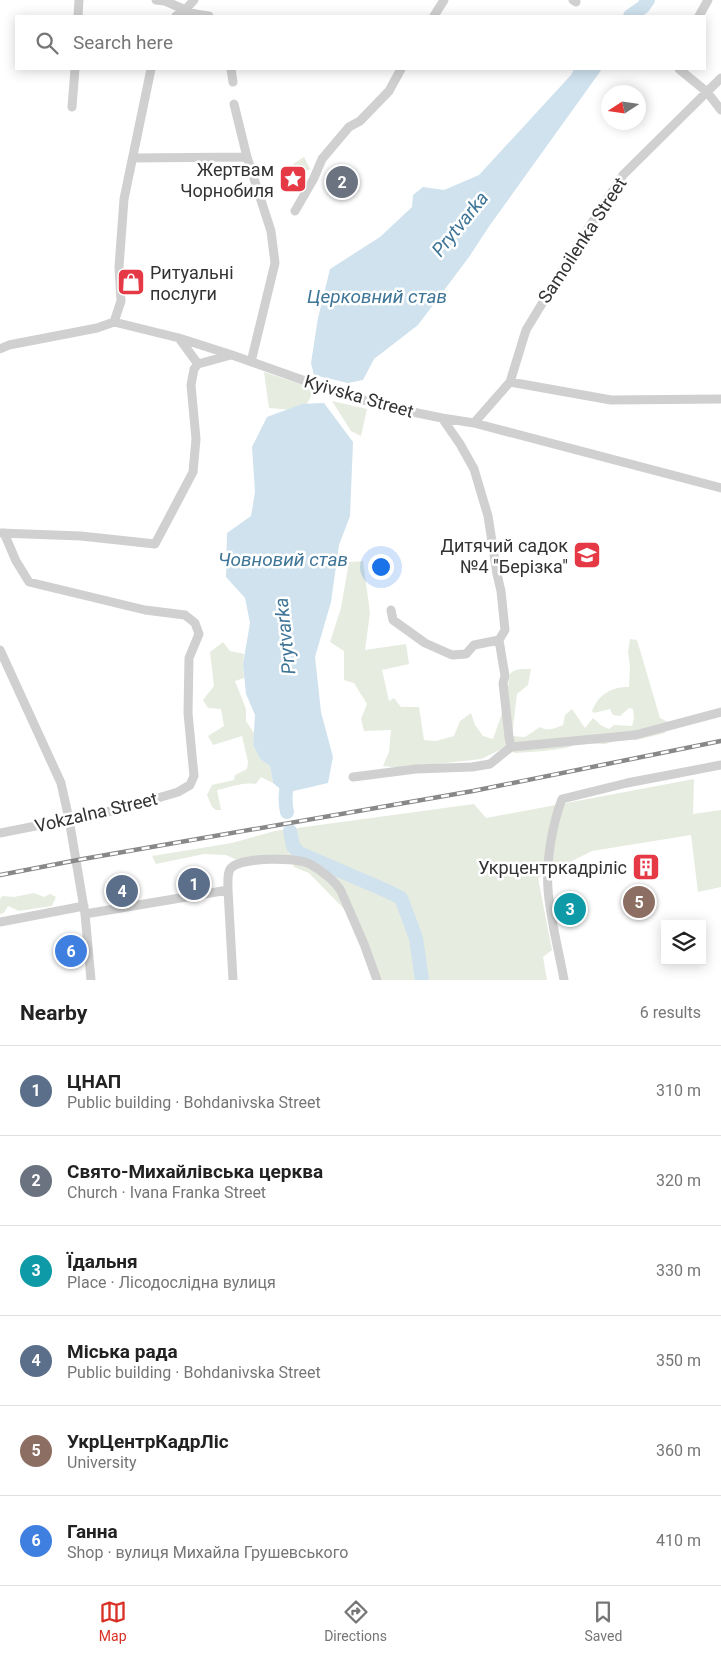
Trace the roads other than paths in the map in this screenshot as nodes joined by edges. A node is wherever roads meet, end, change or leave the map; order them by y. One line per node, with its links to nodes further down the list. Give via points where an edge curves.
1 (79, 0): 7 (street)
2 (156, 0): 6 (street)
3 (194, 0): 6 (street)
4 (444, 0): 10 (street)
5 (708, 0): 11 (street)
6 (185, 10): 8 (street); 9 (street)
7 (78, 15)
8 (178, 15)
9 (202, 15)
10 (435, 15)
11 (700, 15)
12 (75, 70): 21 (street)
13 (151, 70): 24 (street)
14 (232, 70): 18 (street)
15 (400, 70): 25 (street, via 389,92 322,159)
16 (680, 70): 19 (street)
17 (721, 78): 19 (street, Samoilenka Street)
18 (233, 82)
19 (707, 92): 22 (street); 32 (street, Samoilenka Street, via 623,175 526,330)
20 (234, 104): 23 (street)
21 (72, 107)
22 (721, 110)
23 (247, 157): 24 (street); 30 (street, via 271,231 275,263)
24 (132, 158): 26 (street, via 120,241 121,300)
25 (295, 211)
26 (114, 322): 27 (street, Kyivska Street); 28 (street, via 9,344)
27 (179, 338): 29 (street, Kyivska Street); 31 (street)
28 (0, 349)
29 (232, 355): 30 (street, Kyivska Street); 31 (street)
30 (251, 362): 34 (street, Kyivska Street, via 342,394)
31 (198, 364): 37 (street, via 194,368 192,385 196,439 193,472 155,544 81,536)
32 (510, 382): 33 (street, via 611,400); 35 (street, Samoilenka Street)
33 (721, 399)
34 (442, 418): 35 (street, Kyivska Street); 39 (street, via 474,469 488,516 502,590 505,630)
35 (474, 423): 36 (street, Kyivska Street)
36 (721, 488)
37 (2, 533): 45 (street, Vokzalna Street, via 29,582 145,610 185,615 195,624 199,634 188,658 188,713 194,776 190,785 178,792 121,809)
38 (391, 610): 39 (street, via 393,620 424,643 452,655 466,654 474,646)
39 (499, 640): 42 (street)
40 (0, 650): 45 (street, via 61,783)
41 (721, 712): 42 (street, via 635,734)
42 (511, 747): 44 (street, via 490,764)
43 (721, 765): 53 (street, via 562,799 554,826 548,883)
44 (353, 777)
45 (69, 819): 46 (street, Vokzalna Street); 48 (street)
46 (0, 832)
47 (228, 890): 48 (street); 51 (street); 52 (street, via 229,870 247,861 283,859 308,863 337,884)
48 (84, 910): 49 (street); 50 (street)
49 (0, 922)
50 (91, 980)
51 (233, 980)
52 (377, 980)
53 (564, 980)

